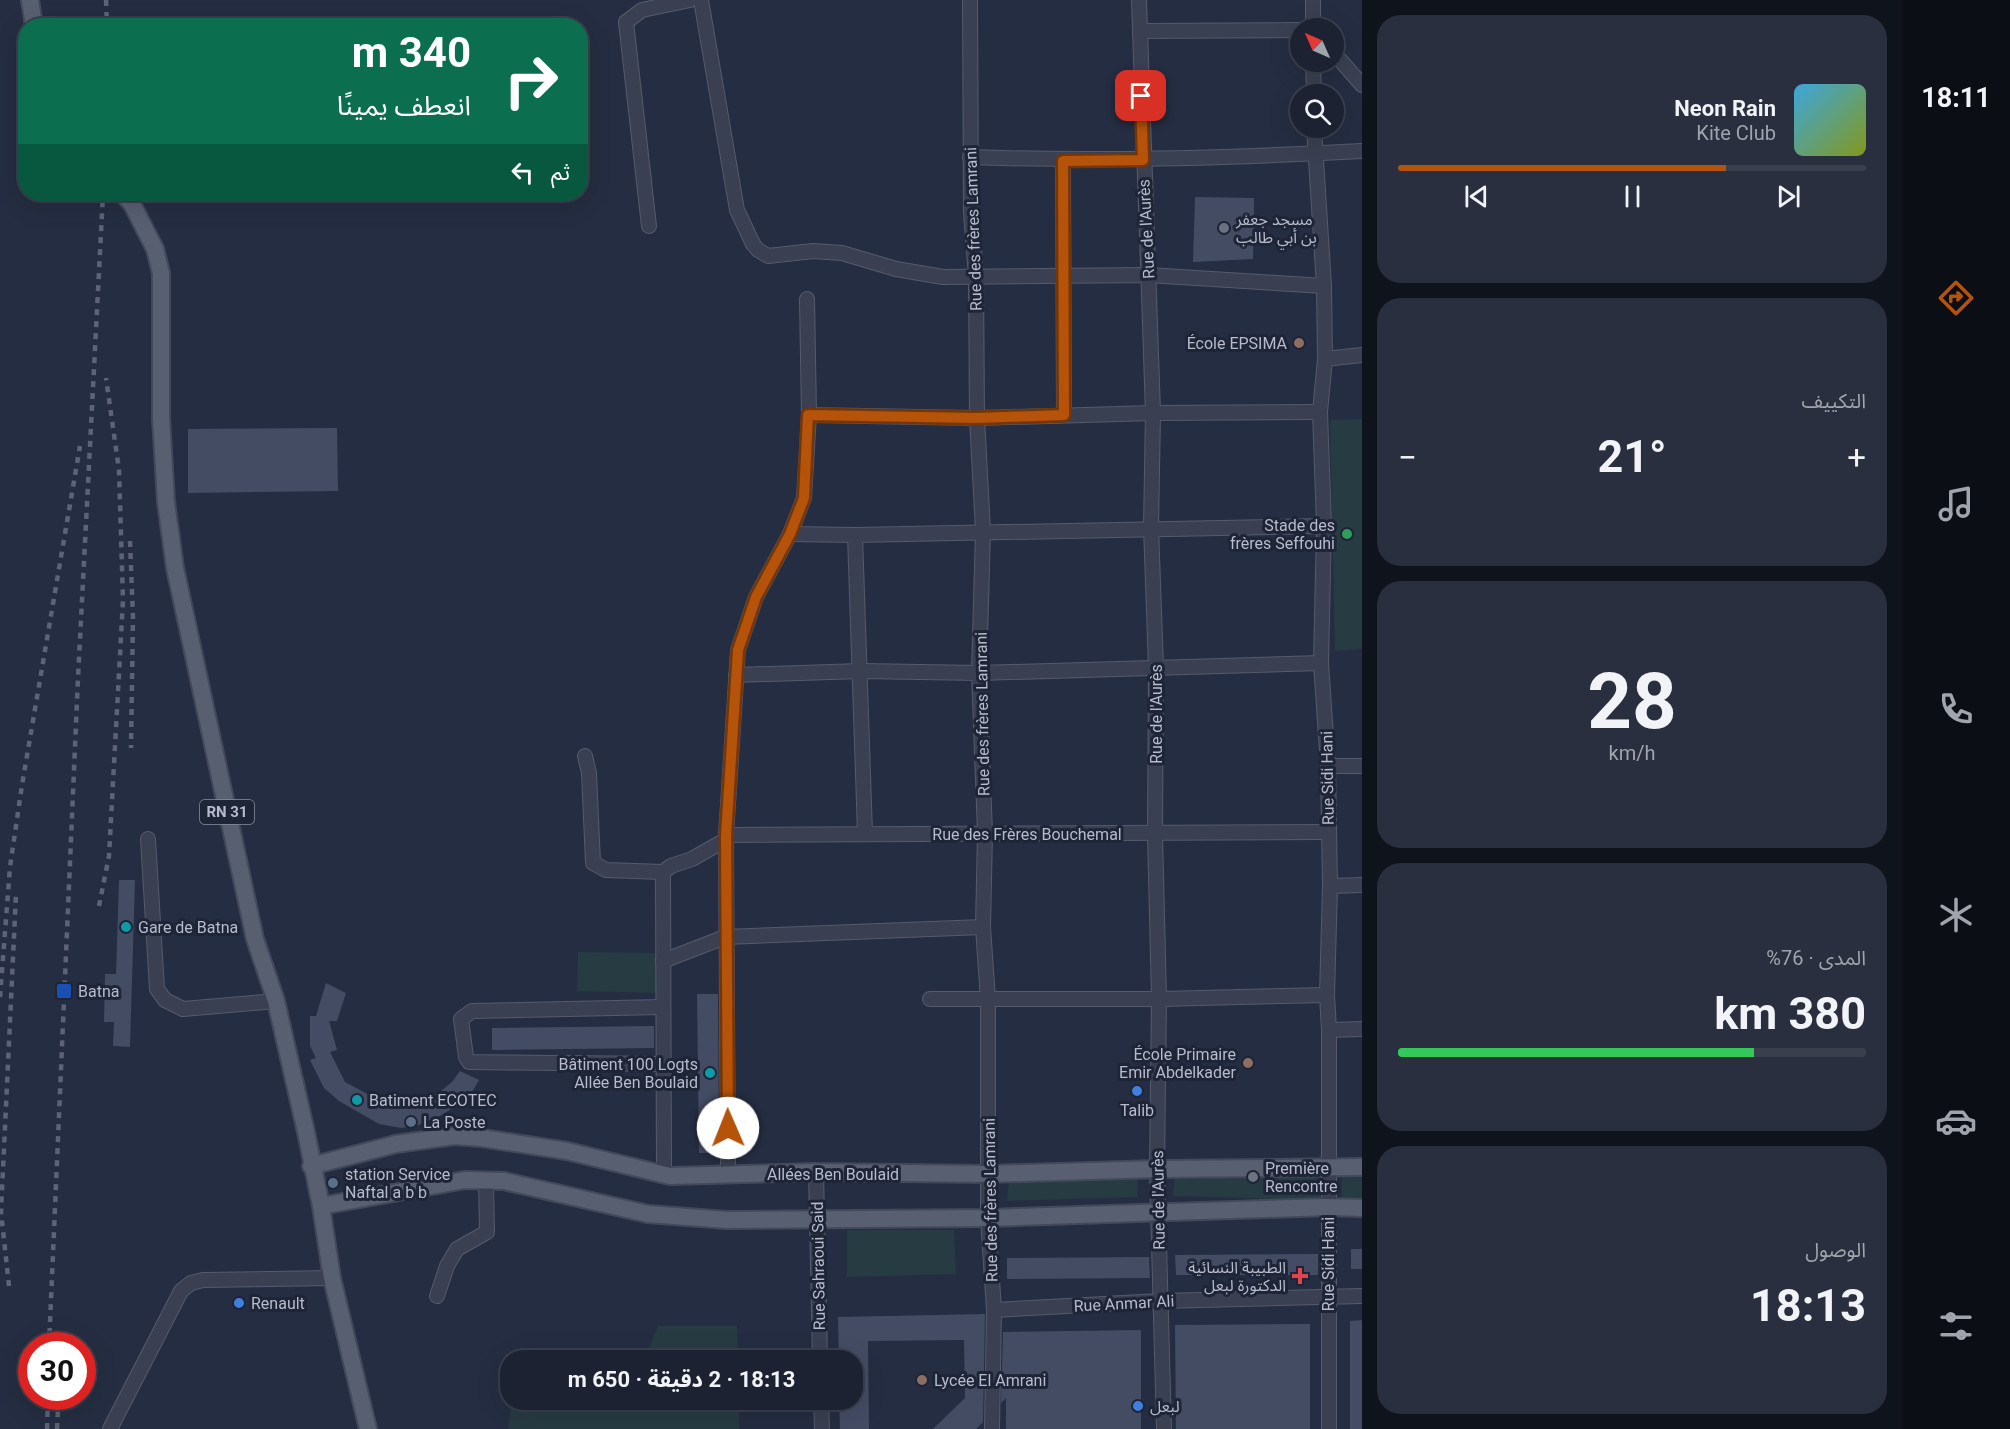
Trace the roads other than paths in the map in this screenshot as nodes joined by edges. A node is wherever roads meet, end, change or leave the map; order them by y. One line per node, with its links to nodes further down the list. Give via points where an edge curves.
1 (30, 0): 7 (main road)
2 (690, 0): 20 (street, via 642,10 626,22)
3 (700, 0): 22 (street, via 737,210 758,250 768,256 813,251 842,253 896,269 943,277)
4 (970, 0): 16 (street, Rue des frères Lamrani)
5 (1139, 0): 10 (street, Rue de l'Aurès)
6 (1313, 0): 8 (street)
7 (33, 18)
8 (1313, 18)
9 (1290, 30): 10 (street)
10 (1140, 31): 17 (street, Rue de l'Aurès)
11 (1344, 64): 12 (street)
12 (1362, 85)
13 (1314, 138): 15 (street, Rue Sidi Hani)
14 (1362, 151): 15 (street)
15 (1314, 154): 17 (street); 24 (street, Rue Sidi Hani)
16 (970, 157): 18 (street); 22 (street, Rue des frères Lamrani)
17 (1143, 160): 18 (street); 21 (street, Rue de l'Aurès)
18 (1063, 161): 23 (street)
19 (129, 201): 62 (main road, RN 31, via 155,249 161,273 161,418 175,568 255,939)
20 (649, 226)
21 (1148, 275): 23 (street); 24 (street); 29 (street, Rue de l'Aurès)
22 (976, 276): 23 (street); 32 (street, Rue des frères Lamrani)
23 (1064, 277): 31 (street)
24 (1324, 286): 27 (street, Rue Sidi Hani)
25 (807, 299): 30 (street)
26 (1362, 355): 27 (street)
27 (1325, 359): 28 (street, Rue Sidi Hani)
28 (1320, 412): 29 (street); 33 (street, Rue Sidi Hani)
29 (1153, 413): 31 (street); 34 (street, Rue de l'Aurès)
30 (808, 415): 32 (street); 36 (street, via 804,498)
31 (1064, 415): 32 (street)
32 (977, 418): 35 (street, Rue des frères Lamrani)
33 (1324, 526): 34 (street); 38 (street, Rue Sidi Hani)
34 (1151, 527): 35 (street); 39 (street, Rue de l'Aurès)
35 (983, 531): 37 (street); 41 (street, Rue des frères Lamrani)
36 (790, 534): 37 (street); 42 (street, via 756,597 738,650)
37 (855, 535): 40 (street)
38 (1321, 663): 39 (street); 44 (street, Rue Sidi Hani)
39 (1156, 667): 41 (street); 49 (street, Rue de l'Aurès)
40 (861, 671): 41 (street); 42 (street); 48 (street)
41 (979, 673): 47 (street, Rue des frères Lamrani)
42 (736, 675): 51 (street)
43 (585, 756): 52 (street, via 593,863 606,870)
44 (1328, 766): 45 (street); 46 (street, Rue Sidi Hani)
45 (1362, 766)
46 (1328, 832): 49 (street, Rue des Frères Bouchemal); 54 (street, Rue Sidi Hani)
47 (985, 833): 48 (street, Rue des Frères Bouchemal); 49 (street, Rue des Frères Bouchemal); 55 (street, Rue des frères Lamrani)
48 (865, 834): 51 (street, Rue des Frères Bouchemal)
49 (1155, 834): 61 (street, Rue de l'Aurès)
50 (148, 839): 62 (street, via 157,989 165,1000 183,1009)
51 (723, 839): 52 (street, via 692,860); 56 (street)
52 (663, 872): 57 (street)
53 (1362, 885): 54 (street)
54 (1330, 886): 58 (street, Rue Sidi Hani)
55 (983, 927): 56 (street); 60 (street, Rue des frères Lamrani)
56 (725, 937): 57 (street); 74 (street)
57 (663, 961): 63 (street)
58 (1327, 995): 61 (street); 65 (street, Rue Sidi Hani)
59 (930, 999): 60 (street)
60 (988, 999): 61 (street); 73 (street, Rue des frères Lamrani)
61 (1159, 999): 70 (street, Rue de l'Aurès)
62 (276, 1001): 67 (main road, RN 31)
63 (663, 1007): 66 (street); 66 (street, via 472,1011 461,1019 469,1062)
64 (1362, 1029): 65 (street)
65 (1329, 1030): 69 (street, Rue Sidi Hani)
66 (663, 1064): 72 (street)
67 (311, 1166): 72 (main road, Allées Ben Boulaid, via 396,1144 454,1136 567,1151); 76 (main road, RN 31)
68 (1362, 1167): 69 (main road, Allées Ben Boulaid)
69 (1328, 1168): 70 (main road, Allées Ben Boulaid); 77 (street, Rue Sidi Hani)
70 (1156, 1169): 73 (main road, Allées Ben Boulaid); 79 (street, Rue de l'Aurès)
71 (816, 1172): 73 (main road, Allées Ben Boulaid); 74 (main road, Allées Ben Boulaid); 81 (street, Rue Sahraoui Said)
72 (663, 1174): 74 (main road, Allées Ben Boulaid)
73 (988, 1174): 80 (street, Rue des frères Lamrani)
74 (728, 1176)
75 (486, 1181): 76 (main road, via 427,1185); 81 (main road, via 551,1190 648,1214); 84 (street, via 487,1232 457,1250)
76 (321, 1206): 82 (main road, RN 31)
77 (1328, 1207): 78 (main road); 79 (main road); 83 (street, Rue Sidi Hani)
78 (1362, 1208)
79 (1158, 1212): 80 (main road); 86 (street, Rue de l'Aurès)
80 (988, 1218): 81 (main road); 87 (street, Rue des frères Lamrani)
81 (816, 1221): 88 (street, Rue Sahraoui Said)
82 (332, 1278): 90 (street, via 202,1280 188,1285 181,1291); 91 (main road, RN 31)
83 (1328, 1295): 85 (street, Rue Anmar Ali); 86 (street, Rue Anmar Ali); 95 (street, Rue Sidi Hani)
84 (437, 1296)
85 (1362, 1296)
86 (1160, 1301): 87 (street, Rue Anmar Ali); 94 (street, Rue de l'Aurès)
87 (994, 1310): 93 (street, Rue des frères Lamrani)
88 (820, 1350)
89 (821, 1410): 92 (street)
90 (110, 1429)
91 (368, 1429)
92 (822, 1429)
93 (992, 1429)
94 (1164, 1429)
95 (1329, 1429)

